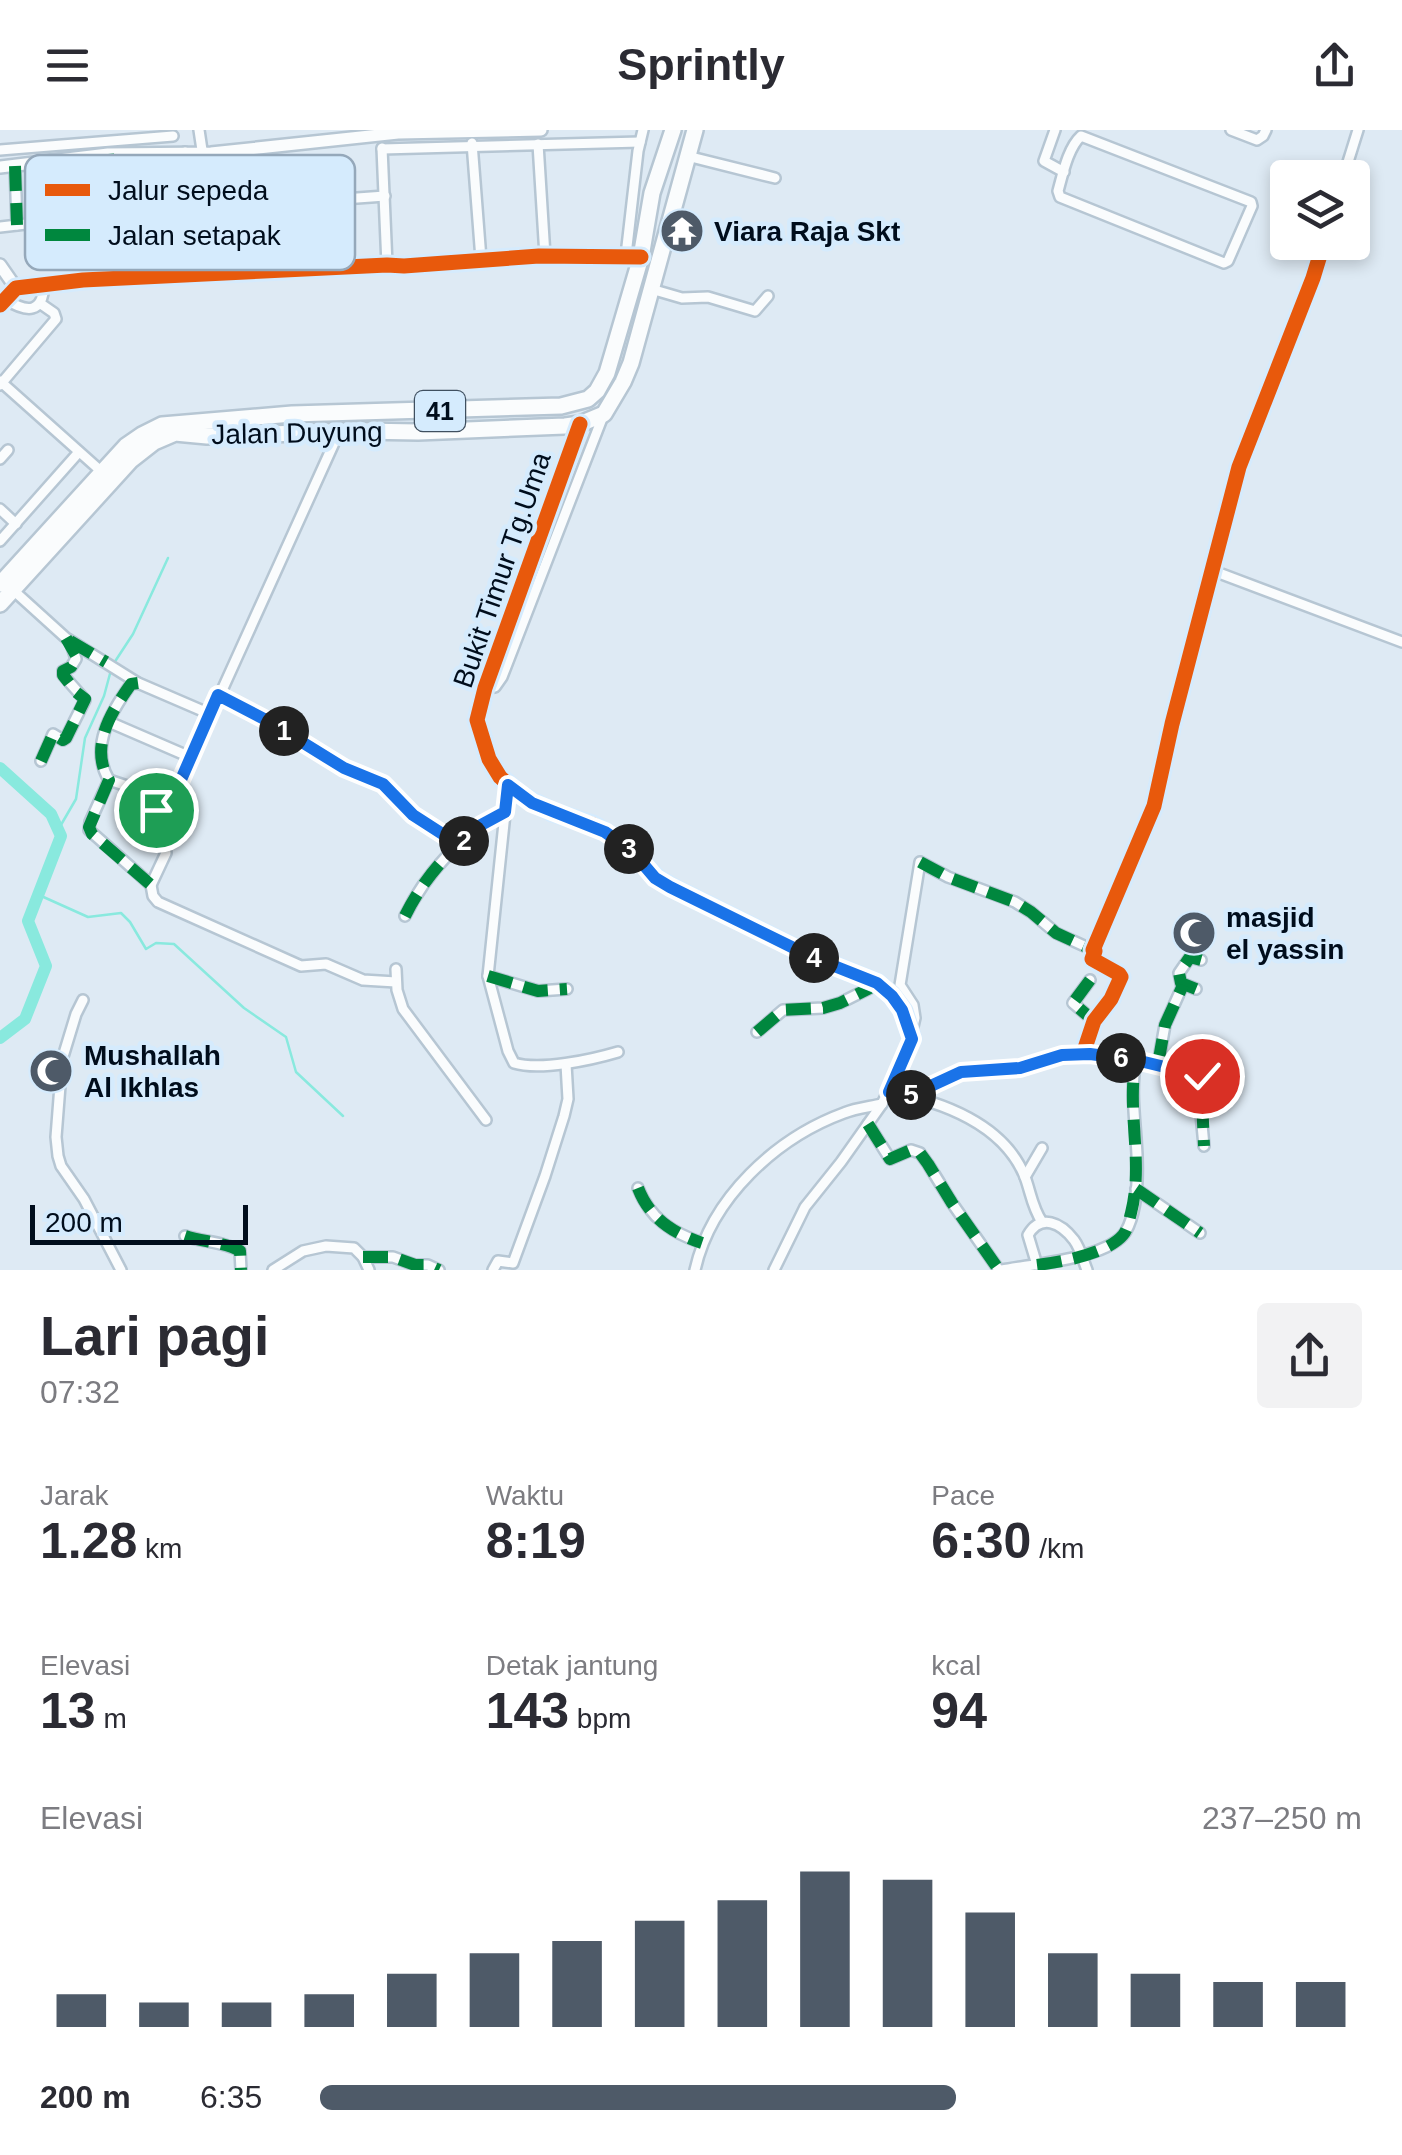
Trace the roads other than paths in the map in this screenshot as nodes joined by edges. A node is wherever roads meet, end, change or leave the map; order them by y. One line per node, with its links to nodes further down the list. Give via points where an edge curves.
1 (199, 130): 20 (street, via 202,150)
2 (541, 130): 11 (street); 15 (street)
3 (643, 130): 14 (street)
4 (672, 130): 33 (highway, Jalan Duyung / 41)
5 (695, 130): 25 (highway)
6 (1055, 130): 26 (street)
7 (1231, 130): 8 (street, via 1257,140)
8 (1266, 130)
9 (1358, 130): 28 (street)
10 (384, 132): 11 (street); 18 (street); 20 (street)
11 (476, 132): 16 (street)
12 (173, 133): 13 (street); 19 (street)
13 (124, 136): 17 (street); 22 (street)
14 (640, 142): 15 (street); 44 (street)
15 (541, 144): 16 (street); 43 (street)
16 (470, 146): 18 (street); 45 (street)
17 (0, 150)
18 (382, 150): 36 (street)
19 (179, 152): 20 (street); 22 (street); 24 (street)
20 (209, 153)
21 (108, 154): 22 (street); 23 (street)
22 (132, 154)
23 (100, 155)
24 (179, 155)
25 (688, 156): 34 (street); 35 (highway)
26 (1045, 156): 27 (street); 32 (street)
27 (1069, 158): 32 (street); 32 (street, via 1081,136 1252,206 1224,262 1060,197)
28 (1349, 160)
29 (25, 165): 30 (street)
30 (15, 166): 31 (street); 41 (street)
31 (0, 167)
32 (1064, 172)
33 (658, 176): 35 (highway, via 667,191); 38 (highway, Jalan Duyung / 41)
34 (775, 178)
35 (680, 181): 39 (highway)
36 (385, 196): 37 (street); 48 (street)
37 (355, 198)
38 (649, 212): 39 (highway, via 663,202); 44 (highway, Jalan Duyung / 41)
39 (672, 216): 58 (highway)
40 (25, 224): 41 (street)
41 (17, 225): 42 (street)
42 (0, 227)
43 (545, 256): 44 (street); 45 (street)
44 (633, 256): 64 (highway, Jalan Duyung / 41, via 608,372 584,402)
45 (481, 259): 48 (street)
46 (1318, 260): 75 (street, via 1239,466)
47 (0, 265): 57 (street)
48 (387, 265): 49 (street)
49 (355, 266)
50 (83, 270): 55 (street)
51 (189, 270): 54 (street)
52 (268, 270): 53 (street)
53 (220, 272): 54 (street)
54 (189, 276): 55 (street)
55 (84, 280): 56 (street)
56 (44, 284): 57 (street); 61 (street)
57 (16, 288): 60 (street)
58 (651, 289): 59 (street, via 755,311); 65 (highway, via 631,363)
59 (768, 296)
60 (2, 302): 61 (street, via 30,309)
61 (41, 304): 62 (street, via 56,319)
62 (0, 383): 69 (street)
63 (297, 414): 64 (highway, Jalan Duyung / 41); 68 (highway, via 304,422); 70 (highway, Jalan Duyung / 41, via 162,425 126,446)
64 (326, 414): 67 (highway, via 323,424)
65 (604, 414): 66 (highway, Jalan Duyung / 41); 81 (street, Bukit Timur Tg.Uma, via 502,677)
66 (580, 424): 67 (highway, Jalan Duyung / 41); 81 (street, Bukit Timur Tg.Uma)
67 (334, 432): 68 (highway, Jalan Duyung / 41); 82 (street)
68 (298, 433): 73 (highway, Jalan Duyung / 41, via 168,435 131,460)
69 (79, 452): 70 (street); 72 (street)
70 (102, 472): 73 (highway, Jalan Duyung / 41)
71 (0, 510): 72 (street)
72 (16, 524): 74 (street)
73 (53, 535): 76 (highway, Jalan Duyung / 41)
74 (0, 541)
75 (1211, 570): 79 (street); 94 (street, via 1155,802)
76 (6, 587): 77 (highway, Jalan Duyung / 41); 78 (street)
77 (0, 604)
78 (66, 638): 80 (street); 86 (street, via 77,657 63,675 85,700 66,738 54,734)
79 (1402, 642)
80 (138, 682): 83 (street); 84 (street)
81 (484, 688): 88 (street, Bukit Timur Tg.Uma, via 478,720 489,760)
82 (218, 695): 83 (street); 91 (street, via 383,784 413,815)
83 (210, 714): 85 (street)
84 (109, 722): 85 (street); 87 (street, via 101,756)
85 (190, 756): 90 (street)
86 (40, 761)
87 (110, 780): 90 (street); 92 (street, via 90,830)
88 (508, 785): 89 (street); 101 (street, via 532,803 605,832 670,887)
89 (505, 812): 91 (street); 97 (street)
90 (166, 814): 92 (street, via 166,853)
91 (460, 844): 93 (street, via 416,892)
92 (151, 885): 99 (street, via 158,902 301,966 326,964 363,980)
93 (404, 916)
94 (1093, 950): 105 (street, via 1092,959 1120,976); 107 (street, via 1015,902 920,862 900,985 916,1018)
95 (1201, 960): 100 (street, via 1185,962 1179,976)
96 (396, 969): 99 (street)
97 (488, 976): 102 (street, via 529,990); 111 (street, via 514,1062)
98 (1090, 980): 105 (street, via 1073,1003)
99 (396, 982): 116 (street, via 403,1009)
100 (1184, 986): 103 (street); 112 (street, via 1164,1025)
101 (884, 988): 106 (street, via 823,1008 783,1010); 107 (street, via 902,1010)
102 (567, 989)
103 (1196, 989)
104 (84, 1000): 130 (street, via 62,1060 58,1156)
105 (1094, 1021): 109 (street)
106 (757, 1032)
107 (912, 1039): 113 (street)
108 (618, 1052): 111 (street)
109 (1083, 1054): 110 (street); 114 (street, via 961,1072)
110 (1136, 1060): 112 (street); 122 (street)
111 (566, 1064): 135 (street, via 568,1099 540,1190 513,1262 498,1261)
112 (1158, 1064): 118 (street, via 1202,1076)
113 (889, 1092): 114 (street); 115 (street)
114 (909, 1096): 120 (street, via 995,1134)
115 (882, 1104): 117 (street); 126 (street, via 843,1113 794,1139 726,1200)
116 (486, 1120)
117 (868, 1124): 137 (street, via 806,1208); 138 (street, via 890,1159 911,1150 923,1157)
118 (1204, 1146)
119 (1042, 1148): 120 (street)
120 (1025, 1177): 123 (street)
121 (638, 1188): 126 (street, via 658,1220)
122 (1136, 1189): 124 (street); 127 (street, via 1123,1235)
123 (1042, 1222): 127 (street, via 1066,1232); 129 (street, via 1028,1235)
124 (1200, 1233)
125 (185, 1236): 131 (street, via 233,1247)
126 (702, 1243): 136 (street)
127 (1082, 1256): 129 (street); 139 (street)
128 (363, 1258): 132 (street, via 354,1248 326,1246); 133 (street); 134 (street, via 393,1257)
129 (1037, 1265): 138 (street)
130 (121, 1270)
131 (241, 1270)
132 (273, 1270)
133 (368, 1270)
134 (438, 1270)
135 (493, 1270)
136 (695, 1270)
137 (774, 1270)
138 (1000, 1270)
139 (1087, 1270)

